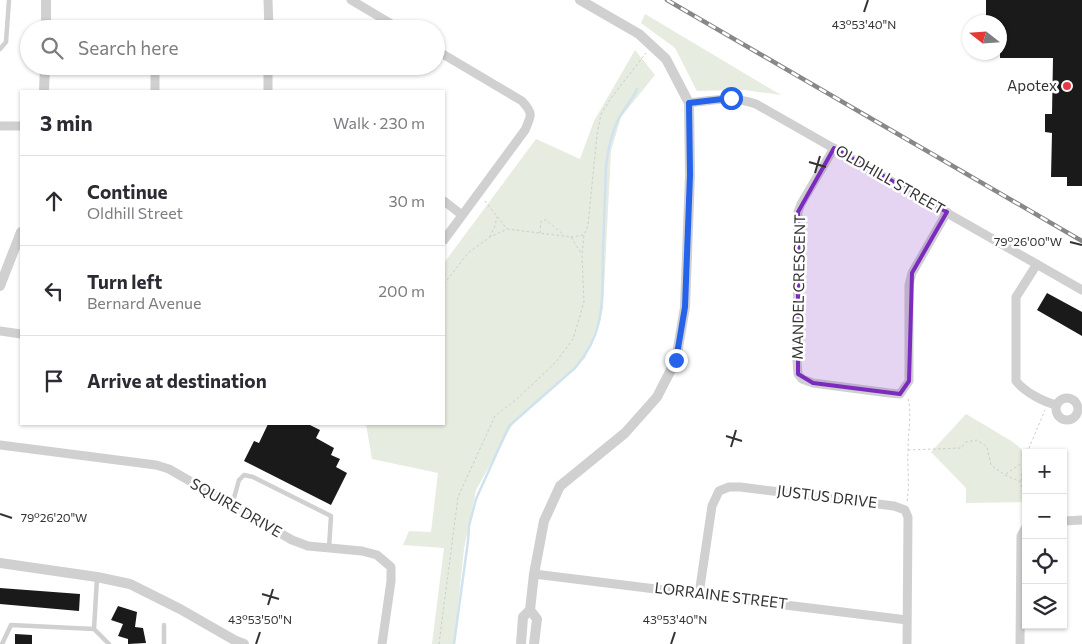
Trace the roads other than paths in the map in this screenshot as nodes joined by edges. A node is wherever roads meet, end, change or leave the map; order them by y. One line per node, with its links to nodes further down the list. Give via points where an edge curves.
1 (9, 0): 9 (lane, via 6,42)
2 (46, 0): 6 (street)
3 (268, 0): 7 (street)
4 (351, 0): 8 (street)
5 (580, 0): 17 (street, via 639,34 666,59)
6 (46, 20)
7 (269, 20)
8 (385, 20)
9 (0, 49)
10 (445, 55): 23 (street, via 522,101 531,114 525,130)
11 (45, 75): 14 (street)
12 (155, 75): 15 (street)
13 (268, 75): 16 (street)
14 (44, 90)
15 (156, 90)
16 (268, 90)
17 (689, 103): 20 (street, OLDHILL STREET, via 742,99); 39 (street, via 685,307 676,360 658,397 625,433 560,486 544,521)
18 (0, 126): 19 (street)
19 (20, 126)
20 (834, 148): 22 (street, OLDHILL STREET); 22 (street, MANDEL CRESCENT, via 798,212 798,374 802,378 812,383 889,393 900,394 906,388 909,381 909,285 912,273)
21 (445, 202): 23 (street)
22 (947, 212): 26 (street, OLDHILL STREET)
23 (462, 215): 25 (street)
24 (20, 235): 27 (street)
25 (445, 239)
26 (1036, 264): 28 (street, OLDHILL STREET); 31 (street, via 1016,297 1016,381 1022,388)
27 (0, 286)
28 (1082, 290)
29 (0, 331): 30 (street)
30 (20, 334)
31 (1052, 404)
32 (0, 445): 33 (street, SQUIRE DRIVE, via 156,465 169,469)
33 (232, 505): 37 (street, SQUIRE DRIVE, via 292,540); 37 (lane, via 240,480 244,475 253,477 331,516)
34 (1082, 520): 35 (street)
35 (1067, 521)
36 (1022, 534): 54 (street)
37 (329, 548): 50 (street, SQUIRE DRIVE, via 377,554 391,568)
38 (0, 563): 40 (street)
39 (534, 574): 41 (street, LORRAINE STREET); 42 (street)
40 (97, 577): 45 (lane); 47 (street, via 130,584)
41 (699, 594): 43 (street, LORRAINE STREET); 43 (street, JUSTUS DRIVE, via 712,506 719,491 740,486 905,510 909,528)
42 (530, 610): 51 (street, via 523,617); 52 (street, via 537,619)
43 (907, 620): 53 (street)
44 (164, 625): 49 (lane)
45 (94, 629): 46 (lane, via 11,625); 48 (lane)
46 (2, 643)
47 (238, 643)
48 (109, 644)
49 (164, 644)
50 (382, 644)
51 (521, 644)
52 (534, 644)
53 (907, 644)
54 (1020, 644)

